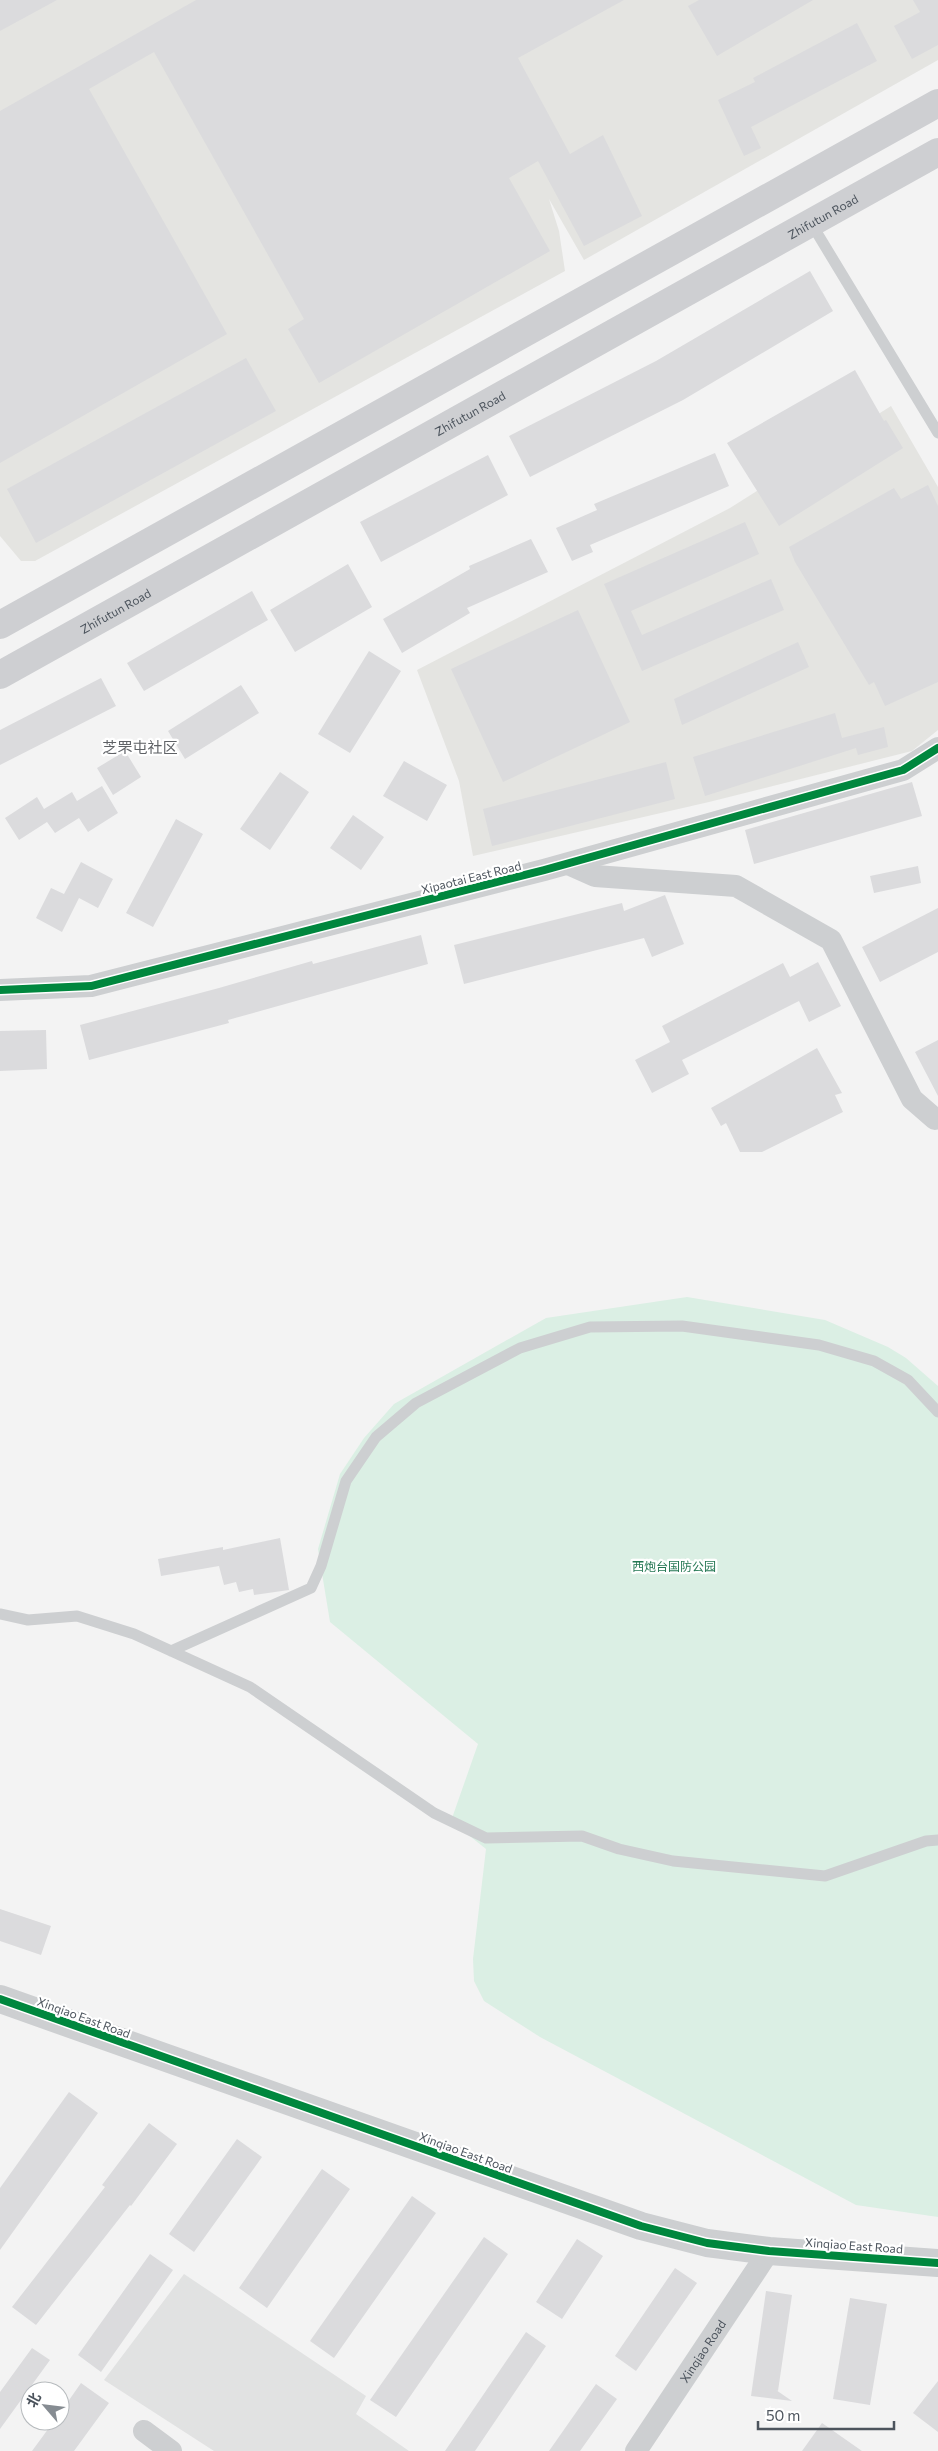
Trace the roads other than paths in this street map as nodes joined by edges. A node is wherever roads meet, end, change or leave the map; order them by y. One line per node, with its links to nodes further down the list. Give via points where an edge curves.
1 (938, 102): 5 (main road)
2 (938, 152): 3 (main road, Zhifutun Road)
3 (811, 223): 4 (lane); 6 (main road, Zhifutun Road)
4 (938, 433)
5 (0, 625)
6 (0, 675)
7 (938, 748): 8 (street, Xipaotai East Road, via 903,770)
8 (568, 864): 9 (street, Xipaotai East Road, via 91,986); 10 (street, via 595,876 736,886 831,940 912,1099 935,1120)
9 (0, 990)
10 (938, 1118)
11 (938, 1412): 13 (lane, via 908,1380 874,1361 819,1345 672,1326 590,1327 520,1348 416,1403 376,1437 346,1481 321,1566 311,1588)
12 (0, 1614): 13 (lane, via 28,1620 76,1616 134,1634)
13 (171, 1651): 14 (lane, via 250,1687 434,1813 486,1838 582,1836 619,1849 673,1861 825,1876 926,1841)
14 (938, 1840)
15 (0, 1999): 16 (street, Xinqiao East Road, via 642,2226 707,2243)
16 (769, 2251): 17 (street, Xinqiao East Road); 20 (street, Xinqiao Road)
17 (938, 2263)
18 (144, 2431): 19 (street)
19 (171, 2451)
20 (636, 2451)

